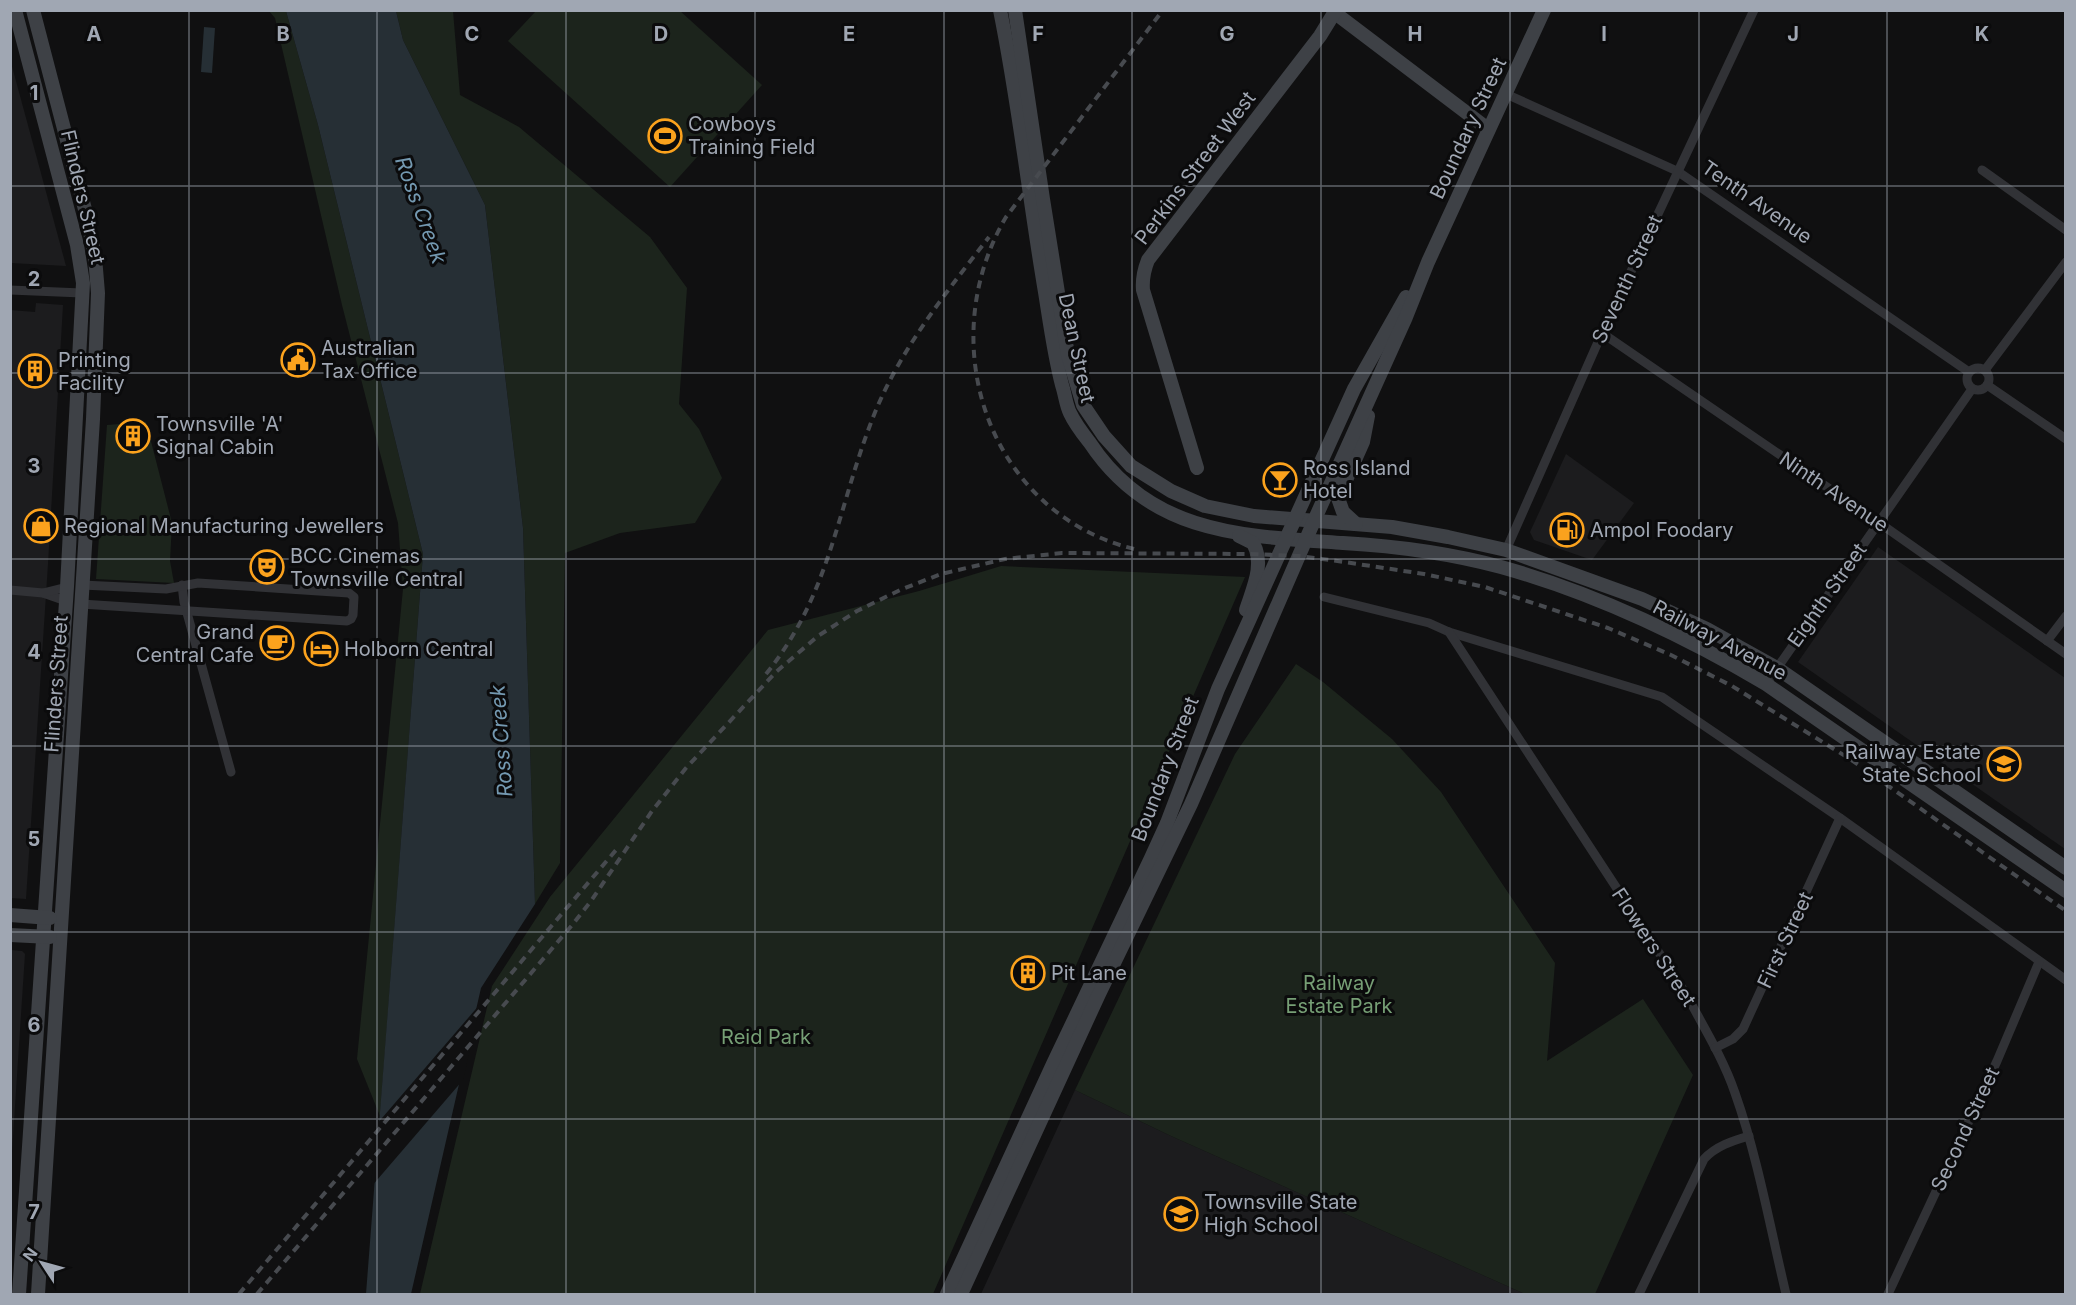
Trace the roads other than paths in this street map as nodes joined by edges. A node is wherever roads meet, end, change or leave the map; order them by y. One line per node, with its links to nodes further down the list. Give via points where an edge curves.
1 (15, 10): 17 (main road, Flinders Street, via 77,245)
2 (33, 10): 12 (main road, Flinders Street)
3 (1000, 10): 30 (main road, Dean Street, via 1056,359 1070,414 1103,464 1127,488 1178,517)
4 (1015, 10): 26 (main road, Dean Street, via 1068,356 1083,405 1104,436 1131,466 1150,480 1205,506)
5 (1544, 10): 8 (main road, Boundary Street)
6 (1754, 10): 11 (street, Seventh Street)
7 (1335, 12): 9 (main road); 25 (main road, Perkins Street West, via 1144,268 1143,290)
8 (1506, 94): 9 (main road, Boundary Street); 11 (street, Tenth Avenue)
9 (1488, 129): 14 (main road, Boundary Street)
10 (1982, 170): 13 (street)
11 (1677, 171): 18 (street, Seventh Street); 20 (street, Tenth Avenue)
12 (87, 217): 17 (main road, via 92,281); 34 (main road, Flinders Street, via 98,293)
13 (2066, 230)
14 (1428, 262): 22 (main road, Boundary Street); 26 (main road, Boundary Street, via 1354,389)
15 (2066, 262): 19 (street)
16 (10, 290): 17 (street)
17 (82, 293): 37 (main road, Flinders Street)
18 (1602, 333): 28 (street, Ninth Avenue); 33 (street, Seventh Street)
19 (1985, 370): 20 (street); 21 (street, via 1989,376)
20 (1969, 372): 23 (street, via 1967,379)
21 (1987, 386): 23 (street, via 1978,391); 24 (street)
22 (1374, 387): 27 (main road, Boundary Street); 29 (main road, via 1362,442 1338,498 1343,512)
23 (1972, 389): 28 (street, Eighth Street)
24 (2066, 439)
25 (1197, 468)
26 (1294, 520): 27 (main road, Dean Street); 31 (main road, Boundary Street)
27 (1314, 521): 29 (main road, Railway Avenue); 32 (main road, Boundary Street)
28 (1878, 522): 43 (street, Ninth Avenue); 45 (street, Eighth Street)
29 (1356, 524): 33 (main road, Railway Avenue, via 1392,527)
30 (1228, 532): 31 (main road, Dean Street); 46 (main road, via 1253,543 1258,566)
31 (1286, 540): 32 (main road, Dean Street); 46 (main road, Boundary Street)
32 (1306, 541): 47 (main road, Railway Avenue, via 1450,555 1511,570 1638,617); 65 (main road, Boundary Street, via 1196,795)
33 (1506, 550): 45 (main road, Railway Avenue, via 1642,599)
34 (82, 585): 35 (street, via 166,589); 37 (main road); 39 (main road, Flinders Street)
35 (182, 585): 40 (street); 40 (street, via 348,592 354,597 353,618 347,621)
36 (10, 591): 37 (street)
37 (66, 594): 39 (main road); 53 (main road, Flinders Street)
38 (1324, 597): 42 (street, via 1429,623)
39 (81, 604): 40 (street); 54 (main road, Flinders Street)
40 (187, 611): 48 (street)
41 (2066, 616): 43 (street)
42 (1449, 632): 49 (street, via 1662,697); 60 (street, Flowers Street, via 1686,994)
43 (2047, 641): 44 (street, Ninth Avenue)
44 (2066, 654)
45 (1777, 668): 47 (street, Eighth Street); 50 (main road, Railway Avenue)
46 (1224, 674): 64 (main road, Boundary Street, via 1167,823)
47 (1766, 684): 51 (main road, Railway Avenue)
48 (231, 772)
49 (1840, 819): 58 (street); 60 (street, First Street, via 1743,1029)
50 (2066, 868)
51 (2066, 891)
52 (10, 915): 53 (main road)
53 (44, 917): 54 (main road); 56 (main road, Flinders Street)
54 (61, 918): 57 (main road, Flinders Street)
55 (10, 935): 56 (main road)
56 (42, 937): 57 (main road); 62 (main road, Flinders Street)
57 (60, 938): 63 (main road, Flinders Street)
58 (2039, 962): 59 (street); 68 (street, Second Street, via 2013,1027)
59 (2066, 980)
60 (1715, 1048): 61 (street, Flowers Street)
61 (1749, 1136): 66 (street, via 1712,1150 1704,1159); 67 (street, Flowers Street)
62 (19, 1294)
63 (38, 1294)
64 (947, 1294)
65 (961, 1294)
66 (1639, 1294)
67 (1786, 1294)
68 (1888, 1294)

